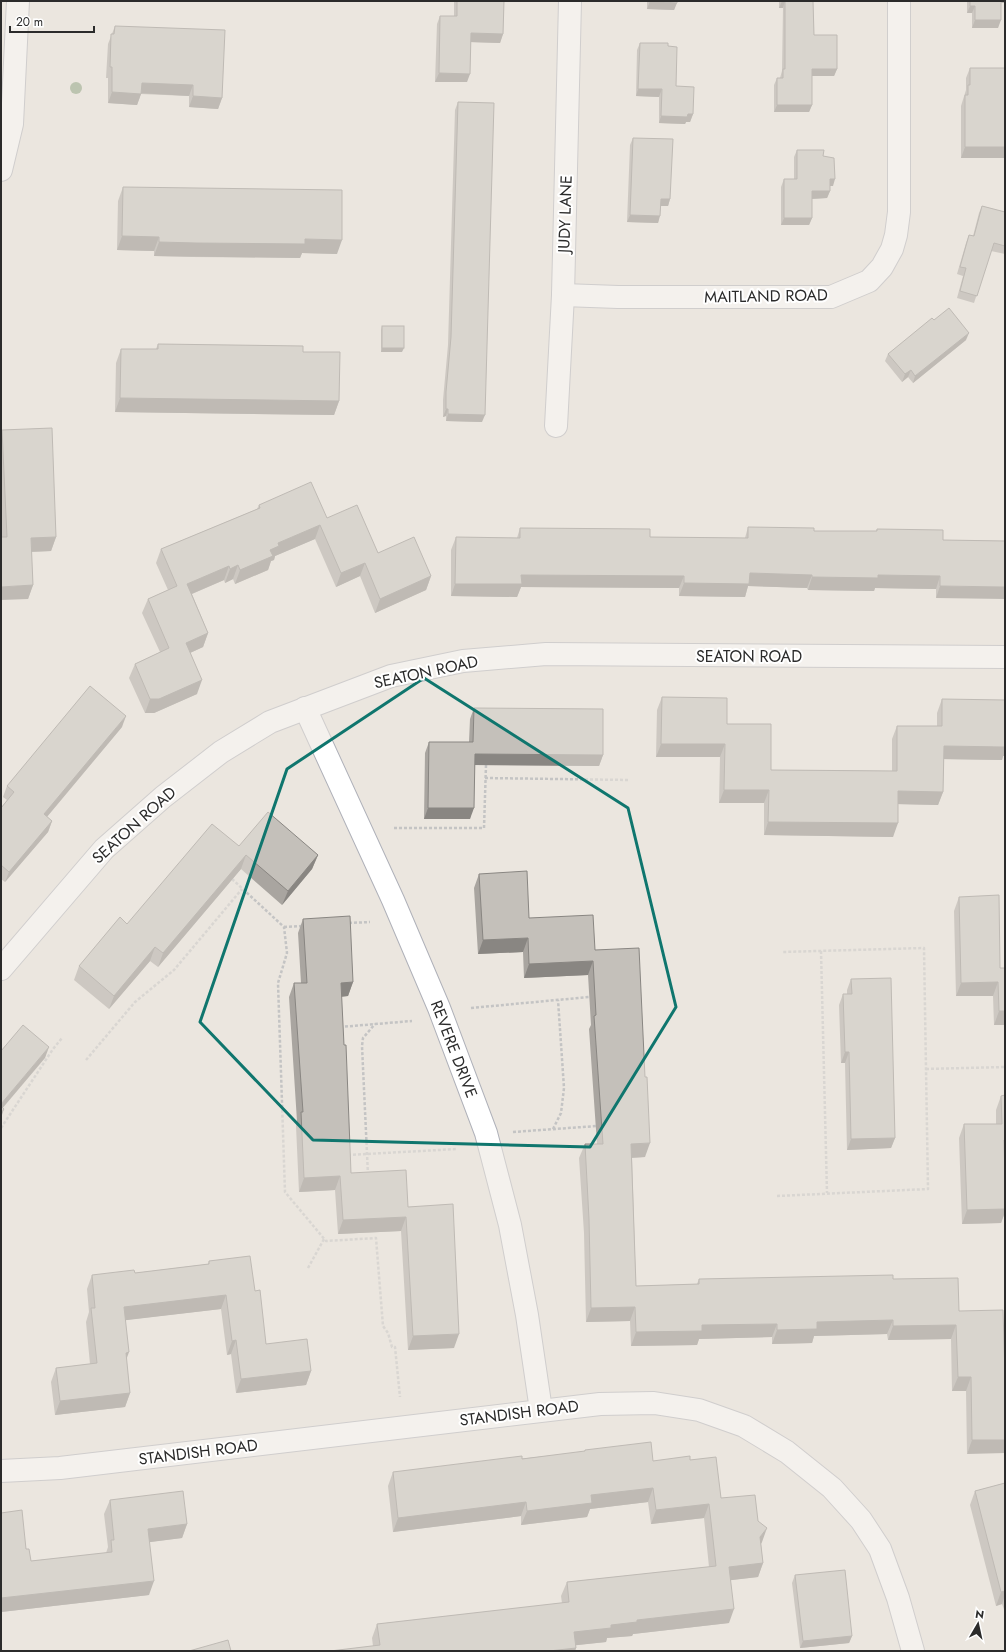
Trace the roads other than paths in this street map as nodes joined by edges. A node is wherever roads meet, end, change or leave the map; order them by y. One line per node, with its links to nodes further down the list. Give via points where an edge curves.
1 (18, 1): 4 (street, via 12,124)
2 (570, 1): 5 (street, JUDY LANE)
3 (898, 1): 5 (street, MAITLAND ROAD, via 899,212 892,249 882,267 869,281 831,297 618,297)
4 (1, 170)
5 (563, 294): 6 (street, JUDY LANE)
6 (556, 426)
7 (1005, 657): 8 (street, SEATON ROAD, via 546,654 463,661 391,676)
8 (304, 708): 9 (street, SEATON ROAD, via 270,722 221,752 163,797 104,849); 10 (street, REVERE DRIVE, via 396,907 439,1008 486,1133 512,1230)
9 (1, 969)
10 (541, 1410): 11 (street, STANDISH ROAD, via 60,1468); 12 (street, STANDISH ROAD, via 600,1404 654,1403 699,1410 744,1426 787,1452 832,1488 861,1520 880,1549 898,1598)
11 (1, 1471)
12 (913, 1651)

